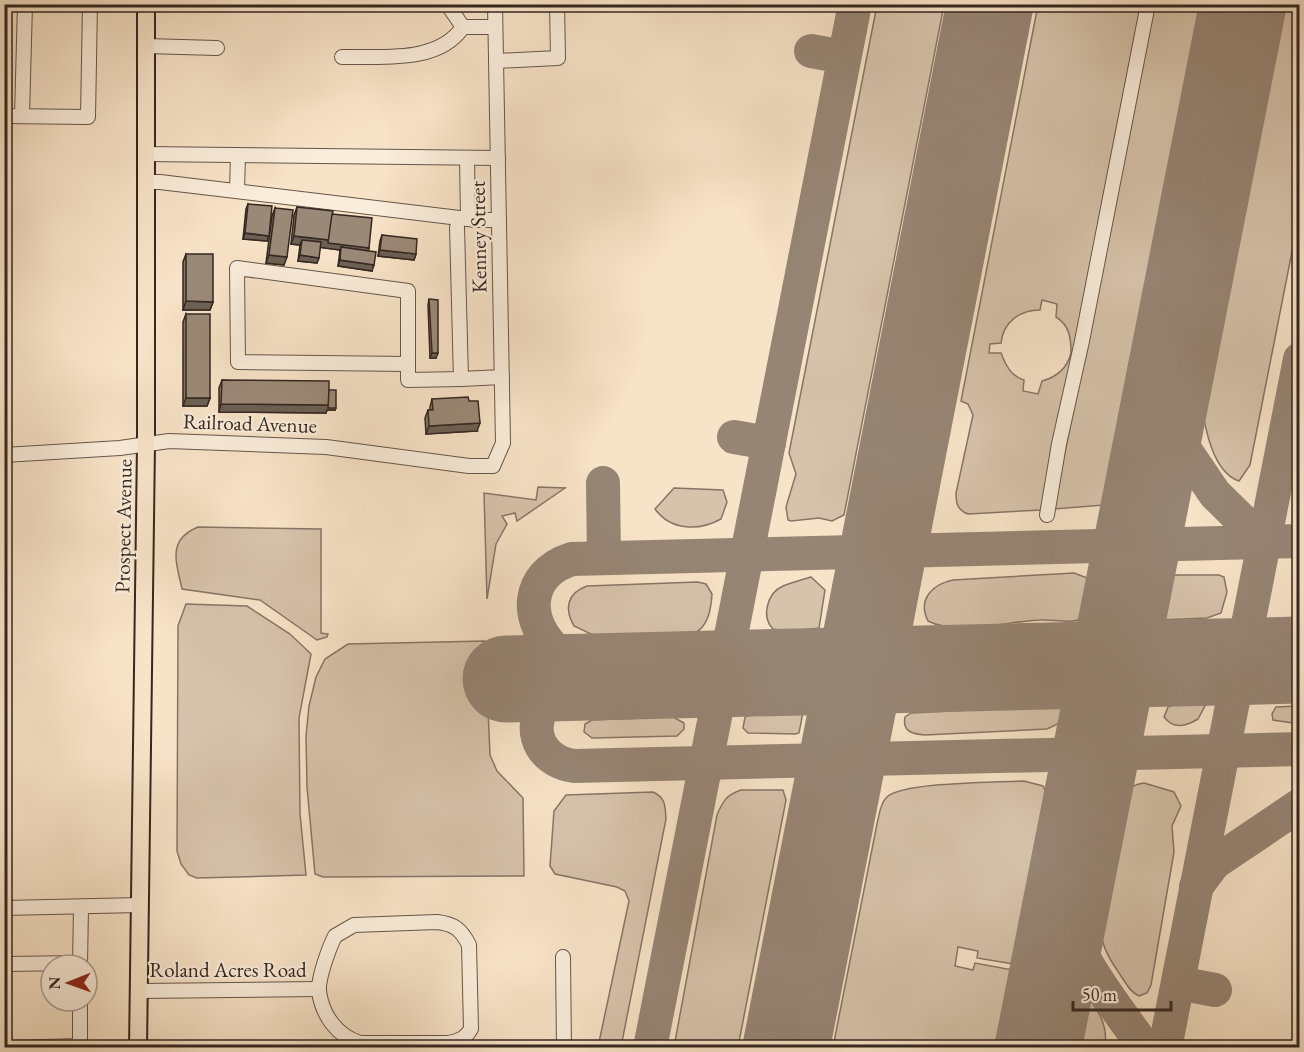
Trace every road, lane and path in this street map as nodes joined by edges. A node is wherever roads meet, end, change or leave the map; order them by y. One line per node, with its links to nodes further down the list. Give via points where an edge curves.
1 (25, 4): 15 (street)
2 (90, 4): 15 (street, via 88,117)
3 (146, 4): 10 (main road, Prospect Avenue)
4 (447, 4): 8 (street)
5 (495, 4): 9 (street, Kenney Street)
6 (557, 4): 13 (street, via 558,58)
7 (1148, 4): 30 (street)
8 (463, 27): 9 (street); 12 (street, via 455,38 421,55)
9 (495, 27): 13 (street, Kenney Street)
10 (146, 46): 11 (street); 16 (main road, Prospect Avenue)
11 (217, 48)
12 (342, 57)
13 (496, 61): 19 (street, Kenney Street)
14 (4, 116): 15 (street)
15 (22, 116)
16 (145, 154): 17 (street); 20 (main road, Prospect Avenue)
17 (238, 155): 18 (street); 21 (street)
18 (467, 158): 19 (street); 23 (street)
19 (498, 158): 22 (street, Kenney Street)
20 (145, 182): 21 (street); 27 (main road, Prospect Avenue)
21 (237, 191): 23 (street)
22 (499, 220): 23 (street); 25 (street, Kenney Street)
23 (463, 223): 26 (street)
24 (408, 364): 24 (street, via 408,291 237,268 238,362); 26 (street, via 408,380)
25 (502, 377): 26 (street); 29 (street, Kenney Street, via 503,443)
26 (461, 379)
27 (146, 444): 28 (street, Railroad Avenue); 29 (street, Railroad Avenue, via 169,441 327,447); 31 (main road, Prospect Avenue)
28 (4, 455)
29 (493, 466)
30 (1047, 515)
31 (141, 906): 32 (street); 39 (main road, Prospect Avenue)
32 (81, 907): 33 (street); 34 (street)
33 (4, 908)
34 (80, 953)
35 (563, 957): 44 (street)
36 (4, 964): 37 (street)
37 (39, 964)
38 (319, 989): 38 (street, via 335,1029 360,1043 448,1043 462,1040 471,1029 469,945 452,924 354,925 343,929 330,948); 39 (street, Roland Acres Road)
39 (138, 991): 43 (main road, Prospect Avenue)
40 (80, 1013): 42 (street)
41 (8, 1047): 42 (street)
42 (80, 1047)
43 (138, 1047)
44 (564, 1047)

